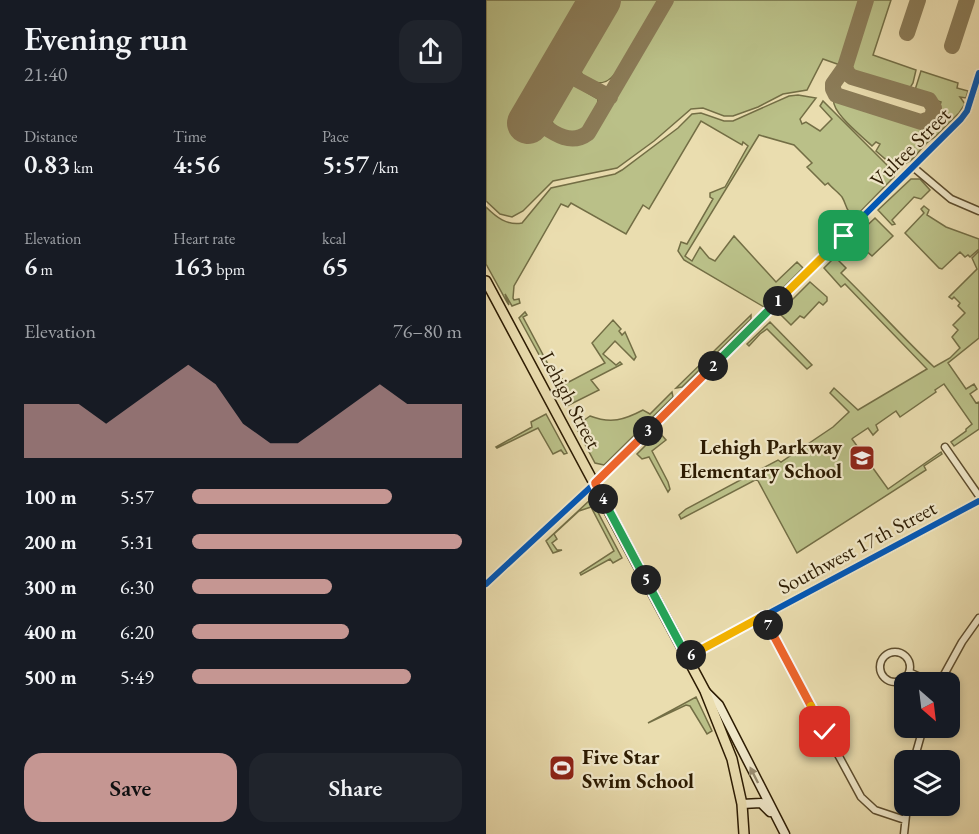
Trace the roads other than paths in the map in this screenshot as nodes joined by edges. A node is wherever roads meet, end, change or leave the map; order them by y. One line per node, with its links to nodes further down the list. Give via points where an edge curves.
1 (979, 73): 2 (street, Vultee Street, via 965,115)
2 (913, 167): 3 (street, via 951,199); 6 (street, Vultee Street)
3 (979, 211)
4 (486, 281): 6 (main road, Lehigh Street)
5 (945, 447): 7 (street)
6 (595, 483): 9 (street, Vultee Street); 12 (main road, Lehigh Street)
7 (979, 496)
8 (979, 501): 10 (street, Southwest 17th Street)
9 (486, 584)
10 (763, 616): 12 (street, Southwest 17th Street); 18 (street, via 861,798 875,810)
11 (979, 618): 14 (street)
12 (687, 657): 15 (main road, Lehigh Street)
13 (909, 672): 13 (street, via 908,658 900,652 886,654 880,662 881,672 888,680 898,682)
14 (945, 672)
15 (705, 691): 16 (main road, Lehigh Street, via 727,743); 19 (main road, one-way to 15, via 719,705)
16 (742, 804): 19 (main road, via 761,803); 20 (main road, Lehigh Street)
17 (906, 816): 18 (street)
18 (905, 820): 21 (street)
19 (783, 830)
20 (744, 834)
21 (904, 834)

